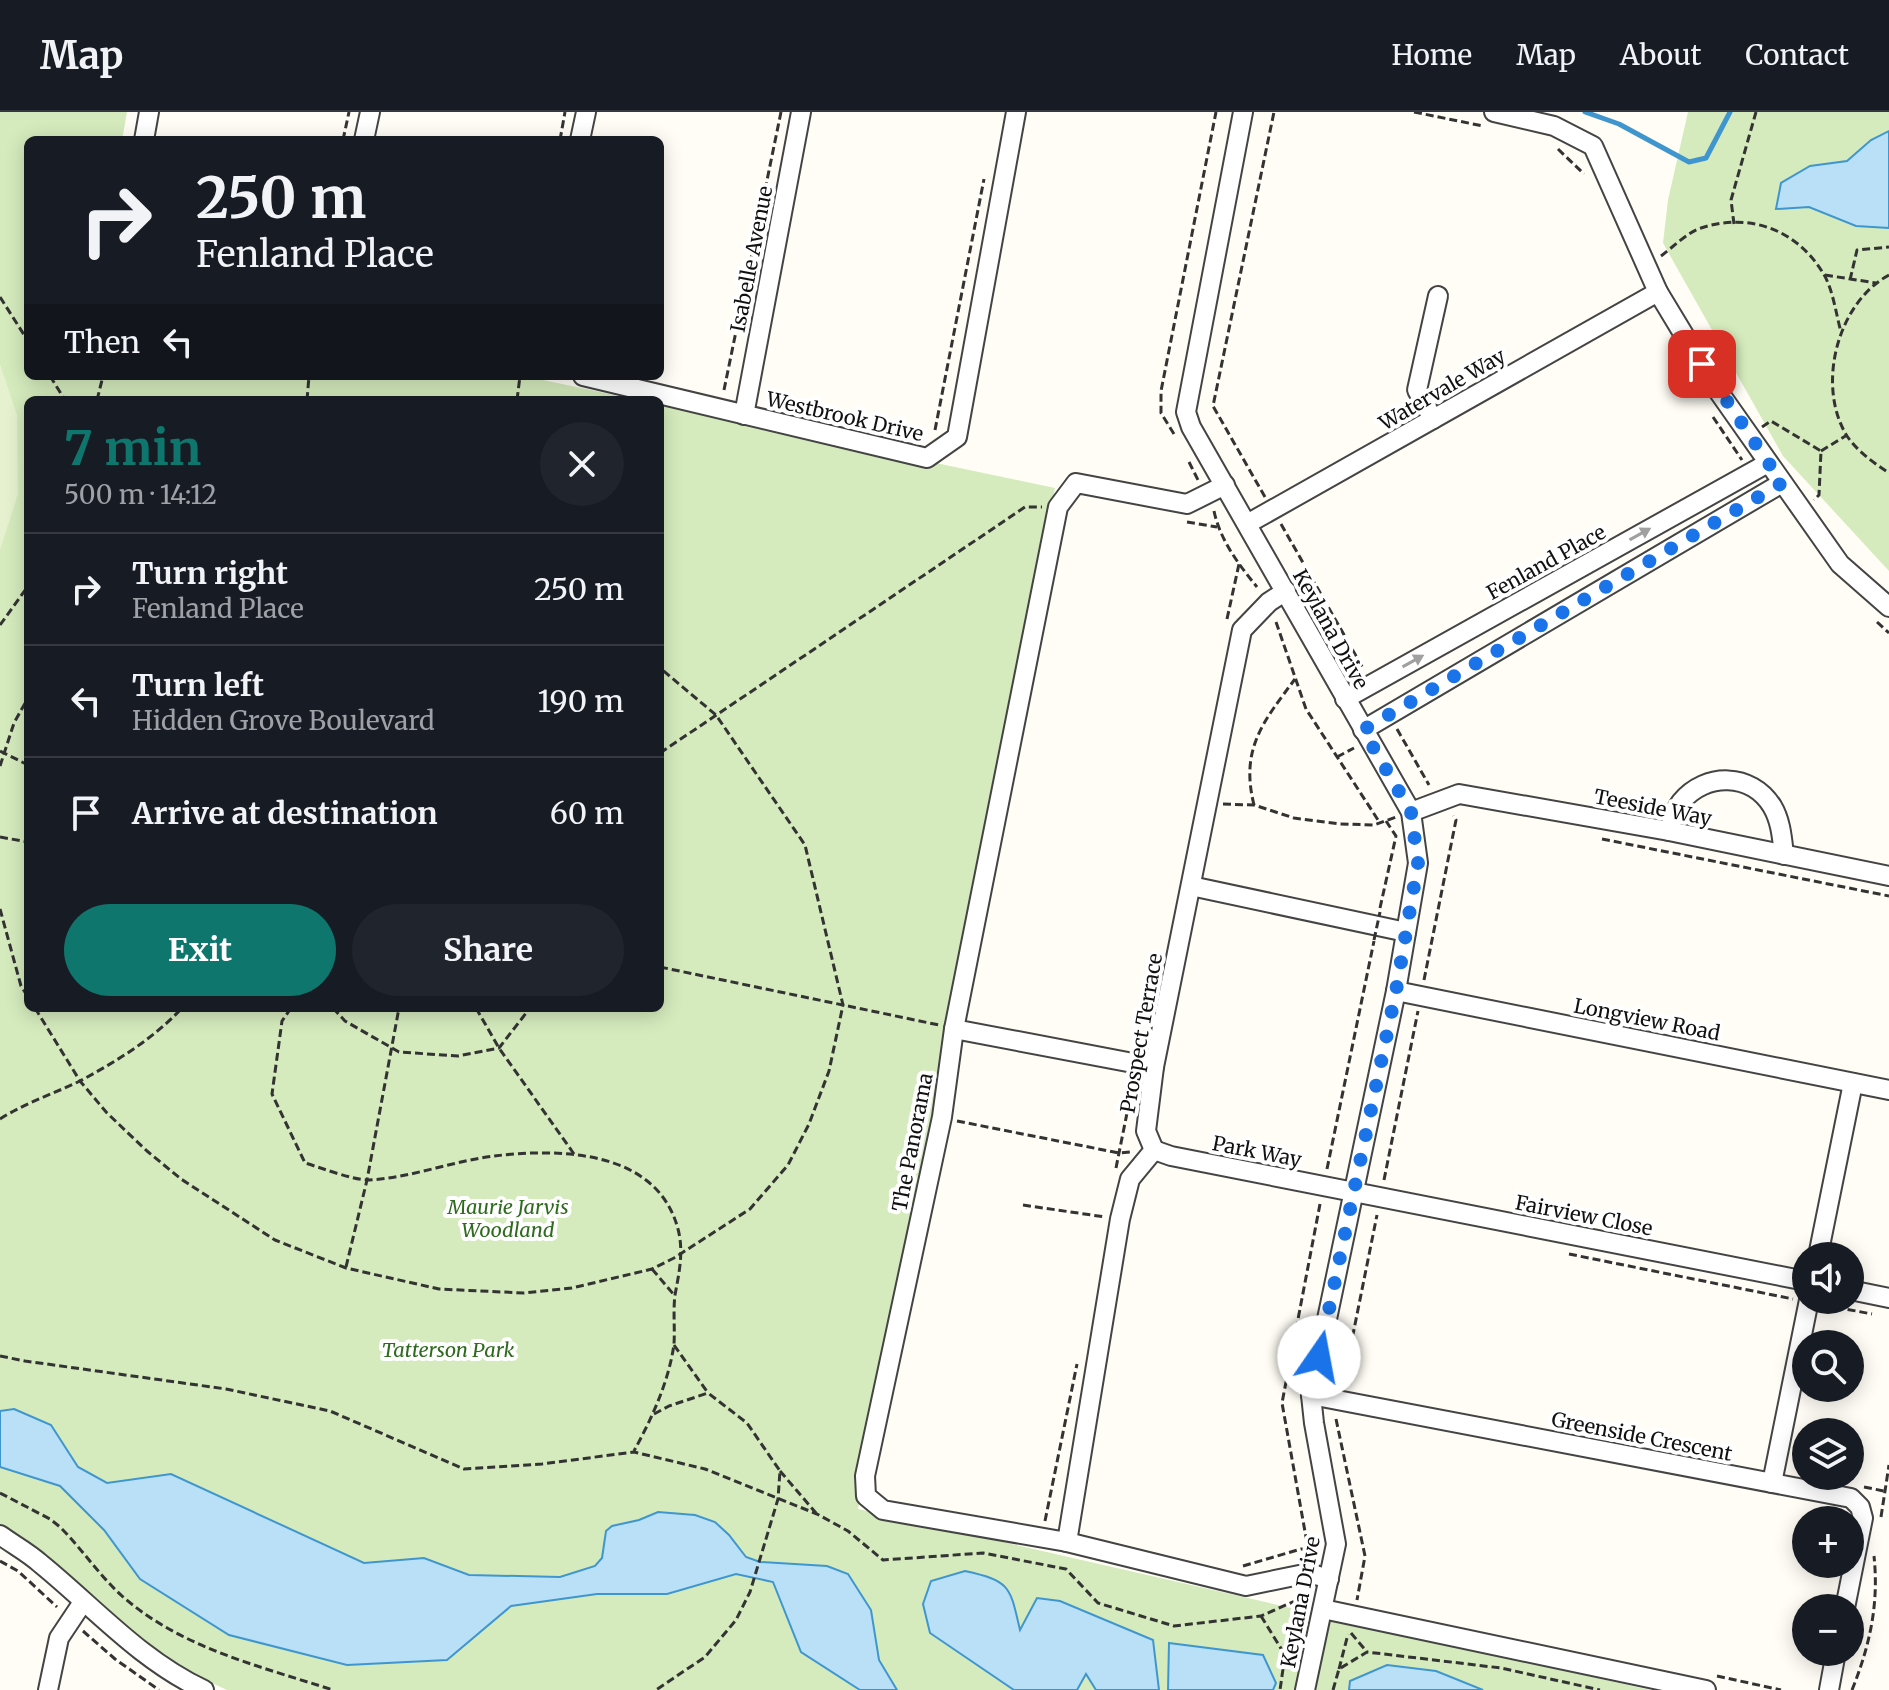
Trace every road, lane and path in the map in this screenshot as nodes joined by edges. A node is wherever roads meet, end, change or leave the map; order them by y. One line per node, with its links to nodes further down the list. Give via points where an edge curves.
1 (149, 112): 13 (street)
2 (349, 112): 14 (path)
3 (370, 112): 15 (street)
4 (565, 112): 16 (path)
5 (586, 112): 17 (street)
6 (781, 112): 32 (path, via 722,396)
7 (801, 112): 32 (street, Isabelle Avenue)
8 (1016, 112): 32 (street, Westbrook Drive, via 957,437 927,458)
9 (1243, 112): 41 (street, Keylana Drive, via 1186,412)
10 (1274, 112): 43 (path, via 1213,406)
11 (1494, 112): 21 (street, via 1554,126 1593,146)
12 (1756, 112): 19 (path, via 1731,200)
13 (145, 136)
14 (344, 136)
15 (365, 136)
16 (561, 136)
17 (581, 136)
18 (985, 173): 34 (path)
19 (1734, 224): 21 (path, via 1699,228); 22 (path, via 1759,223 1792,237)
20 (1889, 247): 24 (path, via 1857,250)
21 (1647, 267): 26 (street)
22 (1824, 274): 24 (path); 29 (path)
23 (1889, 275): 25 (path)
24 (1850, 280): 25 (path)
25 (1876, 283): 29 (path)
26 (1658, 292): 33 (street, Watervale Way); 36 (street)
27 (1438, 296): 33 (street, via 1417,390)
28 (0, 297): 30 (path)
29 (1841, 332): 35 (path, via 1833,369 1835,407)
30 (24, 335)
31 (603, 380): 32 (street, Westbrook Drive)
32 (745, 408)
33 (1433, 419): 43 (street, Watervale Way)
34 (935, 431)
35 (1847, 435): 37 (path); 39 (path, via 1865,457)
36 (1749, 436): 37 (path, via 1771,421); 38 (street)
37 (1821, 451): 44 (path, via 1819,495)
38 (1768, 463): 40 (street); 57 (street, Fenland Place, one-way to 38)
39 (1889, 473)
40 (1782, 483): 44 (street); 60 (street)
41 (1225, 485): 42 (street, via 1187,504 1076,483); 46 (street, Keylana Drive)
42 (1058, 507): 61 (path, via 1025,507); 94 (street, The Panorama)
43 (1273, 511): 46 (street, Watervale Way); 57 (path)
44 (1802, 512): 52 (street, via 1840,564)
45 (1174, 520): 47 (path)
46 (1247, 524): 49 (street, Keylana Drive)
47 (1217, 527)
48 (1239, 564): 54 (path)
49 (1286, 591): 51 (street, Prospect Terrace); 58 (street, Keylana Drive)
50 (24, 592): 53 (path)
51 (1269, 602): 56 (path); 67 (street, Prospect Terrace, via 1242,630)
52 (1889, 607)
53 (0, 625)
54 (1226, 627)
55 (664, 671): 61 (path)
56 (1296, 678): 68 (path, via 1257,734 1249,770); 72 (path, via 1306,709)
57 (1372, 684): 58 (street, Fenland Place)
58 (1345, 699): 62 (street, Keylana Drive)
59 (24, 705): 64 (path)
60 (1389, 714): 62 (street); 69 (path)
61 (716, 715): 63 (path); 86 (path, via 805,845)
62 (1363, 730): 71 (street, Keylana Drive)
63 (664, 750)
64 (2, 752): 65 (path); 66 (path)
65 (24, 763)
66 (0, 766)
67 (1208, 804): 68 (path); 79 (street, Prospect Terrace)
68 (1254, 805): 72 (path, via 1340,824)
69 (1444, 807): 70 (path); 71 (street, Teeside Way); 73 (street, Teeside Way, via 1459,794)
70 (1457, 809)
71 (1411, 812): 72 (path); 82 (street, Keylana Drive, via 1418,863)
72 (1383, 822): 109 (path, bridge, via 1396,836)
73 (1669, 831): 77 (street, Teeside Way); 77 (street, via 1683,799 1704,785 1727,779 1748,784 1771,805)
74 (1589, 836): 80 (path)
75 (0, 837): 76 (path)
76 (24, 841)
77 (1784, 855): 78 (street, Teeside Way)
78 (1889, 876)
79 (1191, 886): 82 (street); 97 (street, Prospect Terrace)
80 (1889, 896)
81 (0, 909): 84 (path)
82 (1406, 932): 85 (street, Keylana Drive)
83 (664, 968): 86 (path)
84 (24, 991)
85 (1396, 991): 99 (street, Longview Road); 110 (street, Keylana Drive)
86 (843, 1005): 94 (path); 114 (path, via 829,1071 788,1165 750,1209)
87 (37, 1012): 98 (path)
88 (178, 1012): 98 (path, via 164,1028)
89 (288, 1012): 108 (path, via 282,1021 272,1094 305,1163)
90 (337, 1012): 95 (path)
91 (398, 1012): 95 (path)
92 (478, 1012): 96 (path)
93 (527, 1012): 96 (path)
94 (954, 1029): 97 (street); 102 (street, The Panorama)
95 (391, 1048): 96 (path, via 458,1056); 108 (path)
96 (499, 1048): 106 (path)
97 (1154, 1067): 104 (street, Prospect Terrace, via 1146,1131)
98 (80, 1081): 103 (path); 116 (path, via 107,1113 181,1179 275,1240)
99 (1853, 1083): 100 (street, Longview Road); 113 (street)
100 (1889, 1090)
101 (1131, 1094): 105 (path)
102 (942, 1117): 105 (path); 141 (street, The Panorama, via 865,1476 866,1496 883,1510)
103 (0, 1119)
104 (1154, 1150): 105 (path); 109 (street, Park Way); 112 (street, via 1130,1179)
105 (1119, 1153): 107 (path)
106 (575, 1156): 108 (path, via 493,1156); 114 (path, via 608,1160 641,1174 667,1202)
107 (1114, 1179)
108 (367, 1180): 116 (path)
109 (1324, 1186): 110 (street, Park Way); 142 (path, via 1282,1403)
110 (1353, 1192): 118 (street, Fairview Close); 130 (street, Keylana Drive)
111 (1023, 1205): 112 (path)
112 (1120, 1219): 141 (street)
113 (1821, 1242)
114 (681, 1252): 117 (path); 120 (path)
115 (1559, 1252): 121 (path)
116 (346, 1268): 117 (path, via 439,1289 524,1293)
117 (652, 1269): 120 (path)
118 (1792, 1278)
119 (1864, 1293): 122 (street)
120 (675, 1296): 126 (path)
121 (1792, 1298)
122 (1889, 1298)
123 (1864, 1313): 125 (path)
124 (1806, 1314): 135 (street)
125 (1874, 1315)
126 (674, 1345): 129 (path); 131 (path)
127 (0, 1356): 132 (path, via 212,1387 330,1411 464,1469)
128 (1078, 1357): 141 (path, via 1044,1527)
129 (708, 1393): 131 (path); 134 (path, via 747,1423)
130 (1311, 1395): 135 (street, Greenside Crescent); 144 (street, Keylana Drive, via 1337,1536)
131 (654, 1414): 132 (path)
132 (634, 1452): 137 (path, via 705,1469)
133 (1889, 1465): 139 (path)
134 (780, 1471): 137 (path); 138 (path)
135 (1772, 1483): 148 (street, Greenside Crescent, via 1851,1498 1860,1507 1863,1518)
136 (0, 1493): 159 (path, via 60,1527 119,1593 157,1622 207,1648)
137 (778, 1499): 138 (path); 160 (path, via 740,1613 705,1657)
138 (817, 1514): 152 (path, via 883,1560 983,1553 1066,1569 1098,1603 1174,1626)
139 (1880, 1523)
140 (0, 1535): 150 (street)
141 (1068, 1538): 146 (street, The Panorama, via 1246,1586)
142 (1309, 1550): 144 (path); 145 (path); 146 (path)
143 (1874, 1550): 167 (path, via 1877,1587 1871,1636)
144 (1335, 1554): 147 (street, Keylana Drive)
145 (1236, 1567)
146 (1309, 1573): 147 (street, The Panorama); 149 (path)
147 (1329, 1579): 151 (street, Keylana Drive)
148 (1848, 1594)
149 (1296, 1600): 152 (path); 154 (path)
150 (83, 1602): 157 (street, via 59,1638); 158 (street, via 161,1666)
151 (1323, 1609): 162 (street, Keylana Drive); 165 (street)
152 (1261, 1616): 154 (path)
153 (1367, 1652): 156 (path); 156 (path, via 1348,1630); 164 (path, via 1501,1668)
154 (1285, 1656): 161 (path)
155 (1833, 1666): 166 (street)
156 (1339, 1669): 163 (path)
157 (48, 1690)
158 (204, 1690)
159 (333, 1690)
160 (656, 1690)
161 (1280, 1690)
162 (1305, 1690)
163 (1333, 1690)
164 (1600, 1690)
165 (1706, 1690)
166 (1829, 1690)
167 (1852, 1690)

